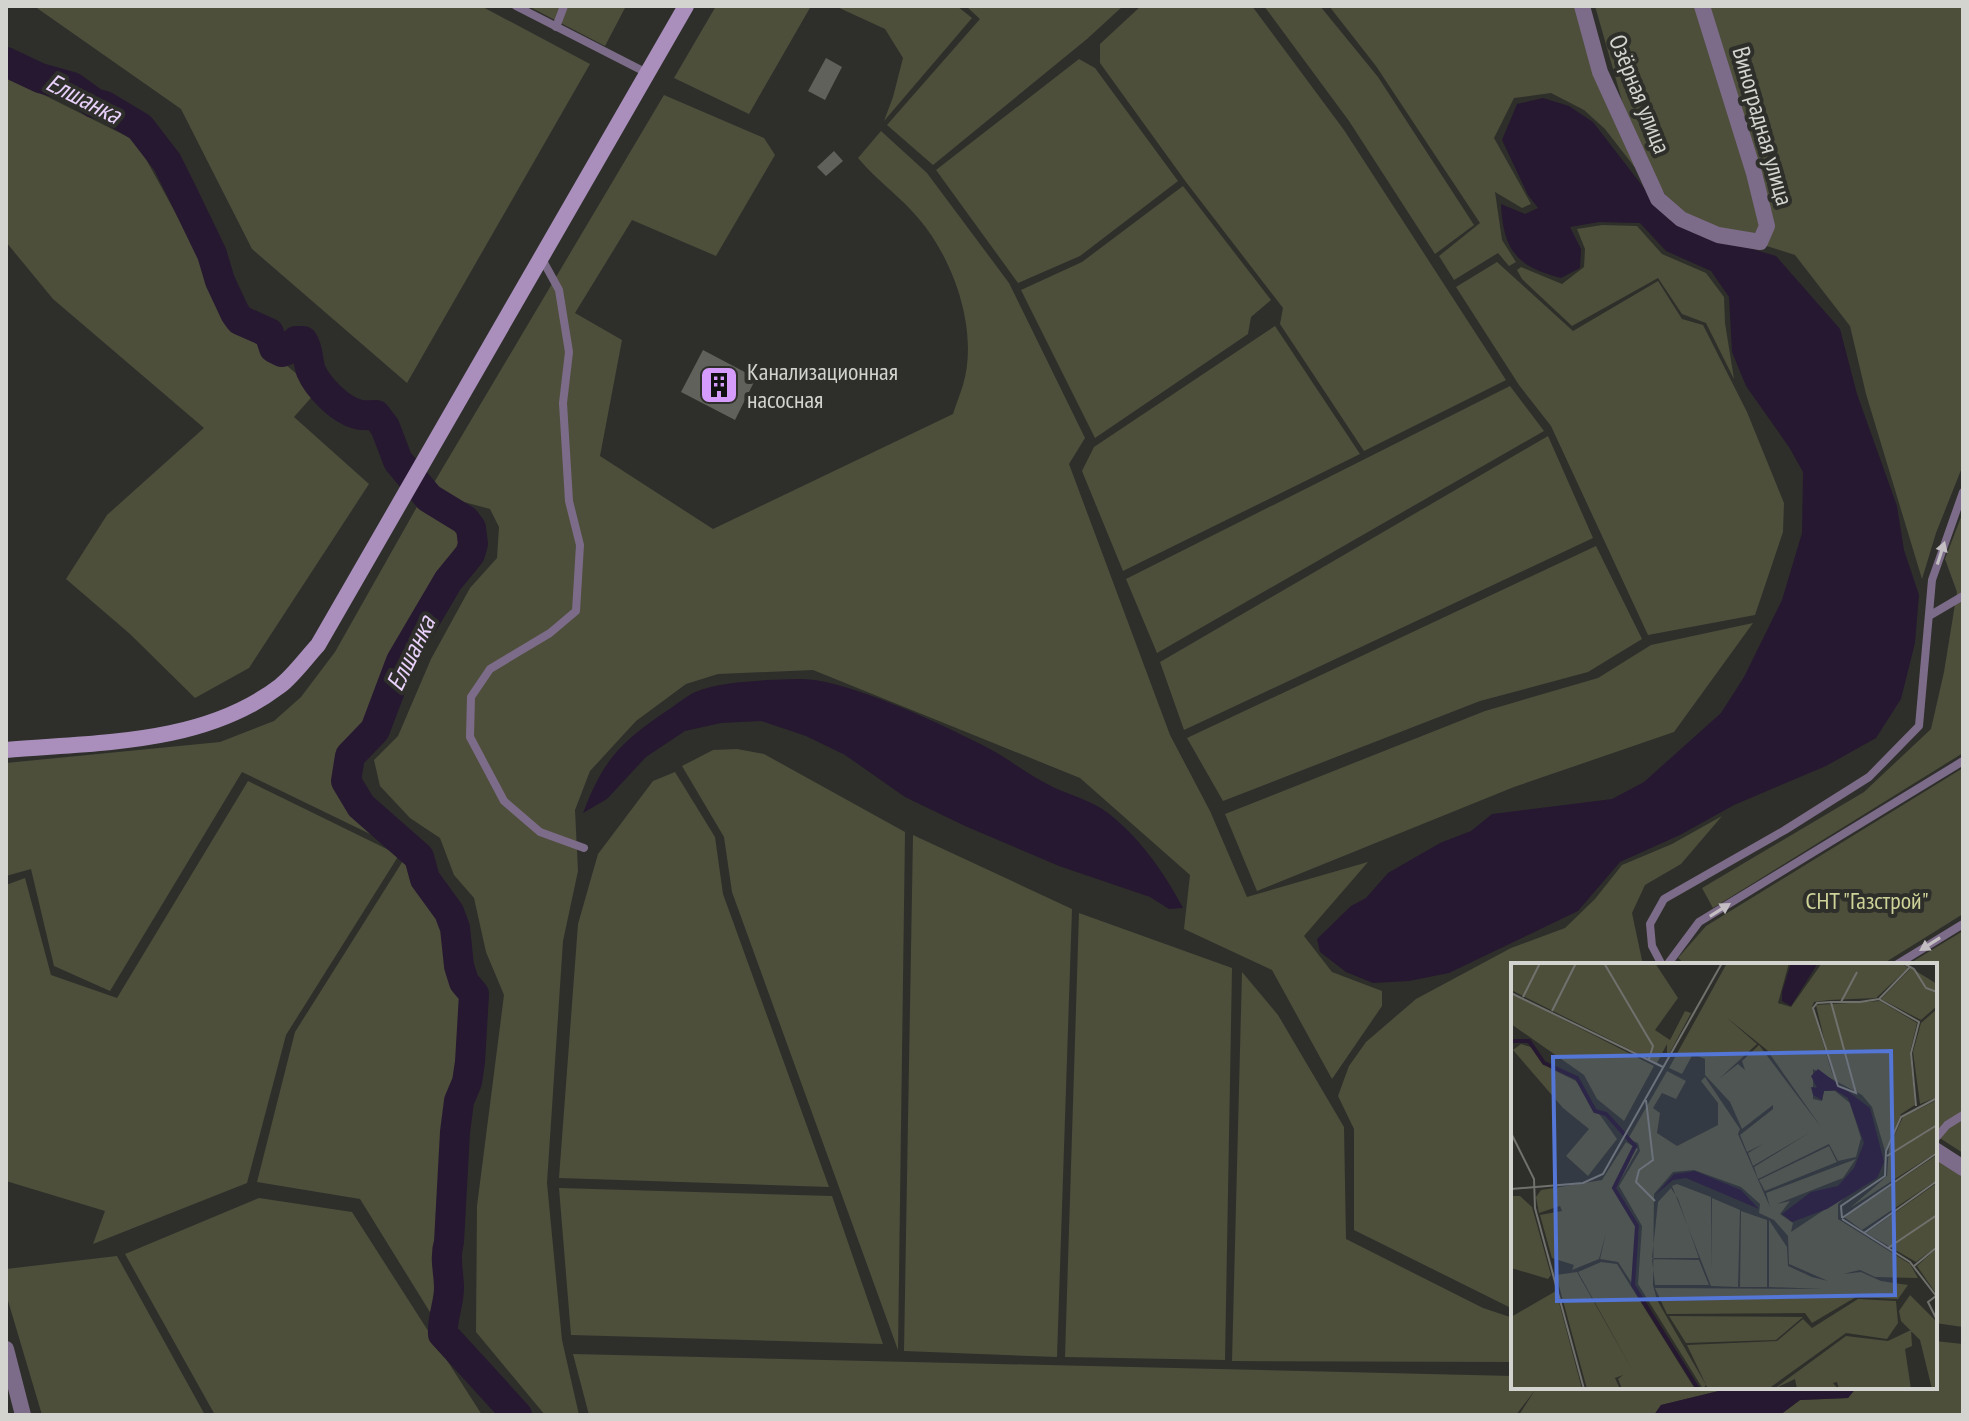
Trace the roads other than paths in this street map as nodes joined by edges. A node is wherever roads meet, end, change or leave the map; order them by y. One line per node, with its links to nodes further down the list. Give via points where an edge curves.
1 (516, 6): 6 (lane)
2 (564, 6): 6 (lane)
3 (686, 6): 7 (main road)
4 (1582, 6): 8 (street, Озёрная улица, via 1600,72)
5 (1702, 6): 8 (street, Виноградная улица, via 1767,226 1760,242 1718,235 1681,219)
6 (556, 27): 7 (lane)
7 (647, 74): 9 (main road)
8 (1658, 199)
9 (541, 258): 13 (main road, via 318,645 281,686 234,713 164,736); 15 (lane, via 559,290 569,352 563,403 569,501 580,545 576,611 490,669 471,697 470,737 504,801 540,832)
10 (1963, 492): 12 (lane, one-way to 10, via 1932,580)
11 (1963, 596): 12 (lane)
12 (1929, 616): 17 (lane, via 1919,726 1869,777 1664,899 1650,924 1652,946)
13 (6, 750)
14 (1963, 761): 18 (lane, one-way to 14, via 1699,922)
15 (584, 848)
16 (1963, 924): 19 (lane, one-way to 19)
17 (1663, 963)
18 (1666, 963)
19 (1899, 963)
20 (1963, 1115): 21 (lane)
21 (1937, 1137)
22 (1937, 1151): 23 (street)
23 (1963, 1168)
24 (6, 1349): 25 (street)
25 (23, 1415)

